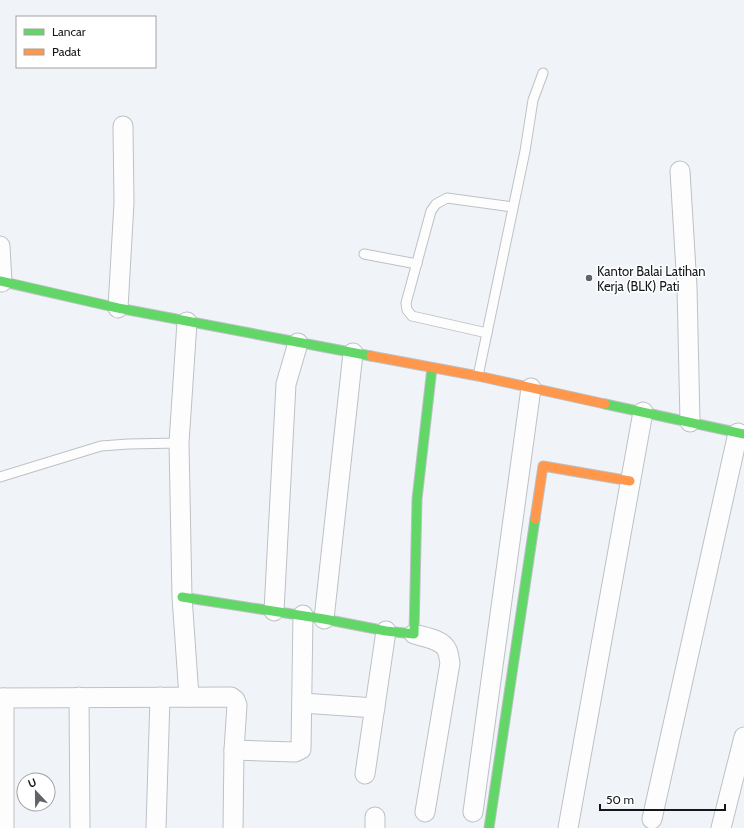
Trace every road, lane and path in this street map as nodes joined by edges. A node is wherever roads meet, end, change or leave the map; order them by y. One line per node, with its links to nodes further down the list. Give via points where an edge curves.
1 (543, 73): 4 (lane, via 533,100)
2 (123, 126): 9 (street, via 124,203)
3 (680, 171): 18 (street, via 687,287)
4 (513, 207): 7 (lane, via 448,198 441,200 431,211); 11 (lane)
5 (0, 246): 8 (street)
6 (364, 254): 7 (lane)
7 (417, 264): 11 (lane, via 406,303 407,310 412,316)
8 (1, 282): 9 (street)
9 (118, 308): 10 (street)
10 (187, 322): 12 (street); 20 (street)
11 (487, 333): 15 (lane)
12 (298, 343): 13 (street); 24 (street, via 286,384)
13 (353, 353): 14 (street); 26 (street)
14 (432, 368): 15 (street); 28 (street, via 417,499)
15 (478, 376): 16 (street)
16 (531, 388): 17 (street); 39 (street)
17 (643, 412): 18 (street); 22 (street)
18 (690, 422): 19 (street)
19 (741, 433): 40 (street)
20 (180, 443): 21 (lane, via 101,446); 23 (street)
21 (0, 477)
22 (630, 481): 45 (street, via 543,466); 46 (street)
23 (182, 597): 24 (street); 31 (street)
24 (274, 611): 25 (street)
25 (303, 615): 26 (street); 33 (street)
26 (324, 619): 27 (street)
27 (386, 631): 28 (street); 34 (street)
28 (414, 634): 38 (street, via 443,645 450,663)
29 (79, 697): 30 (street); 32 (street); 42 (street)
30 (160, 697): 31 (street); 43 (street)
31 (189, 697): 36 (street, via 231,697 234,700 237,705)
32 (2, 698): 41 (street)
33 (302, 704): 34 (street); 36 (street, via 301,749 295,752)
34 (375, 708): 37 (street)
35 (744, 737): 47 (street)
36 (234, 750): 44 (street)
37 (365, 774)
38 (425, 812)
39 (473, 812)
40 (652, 819)
41 (4, 828)
42 (80, 828)
43 (156, 828)
44 (233, 828)
45 (489, 828)
46 (568, 828)
47 (721, 828)

